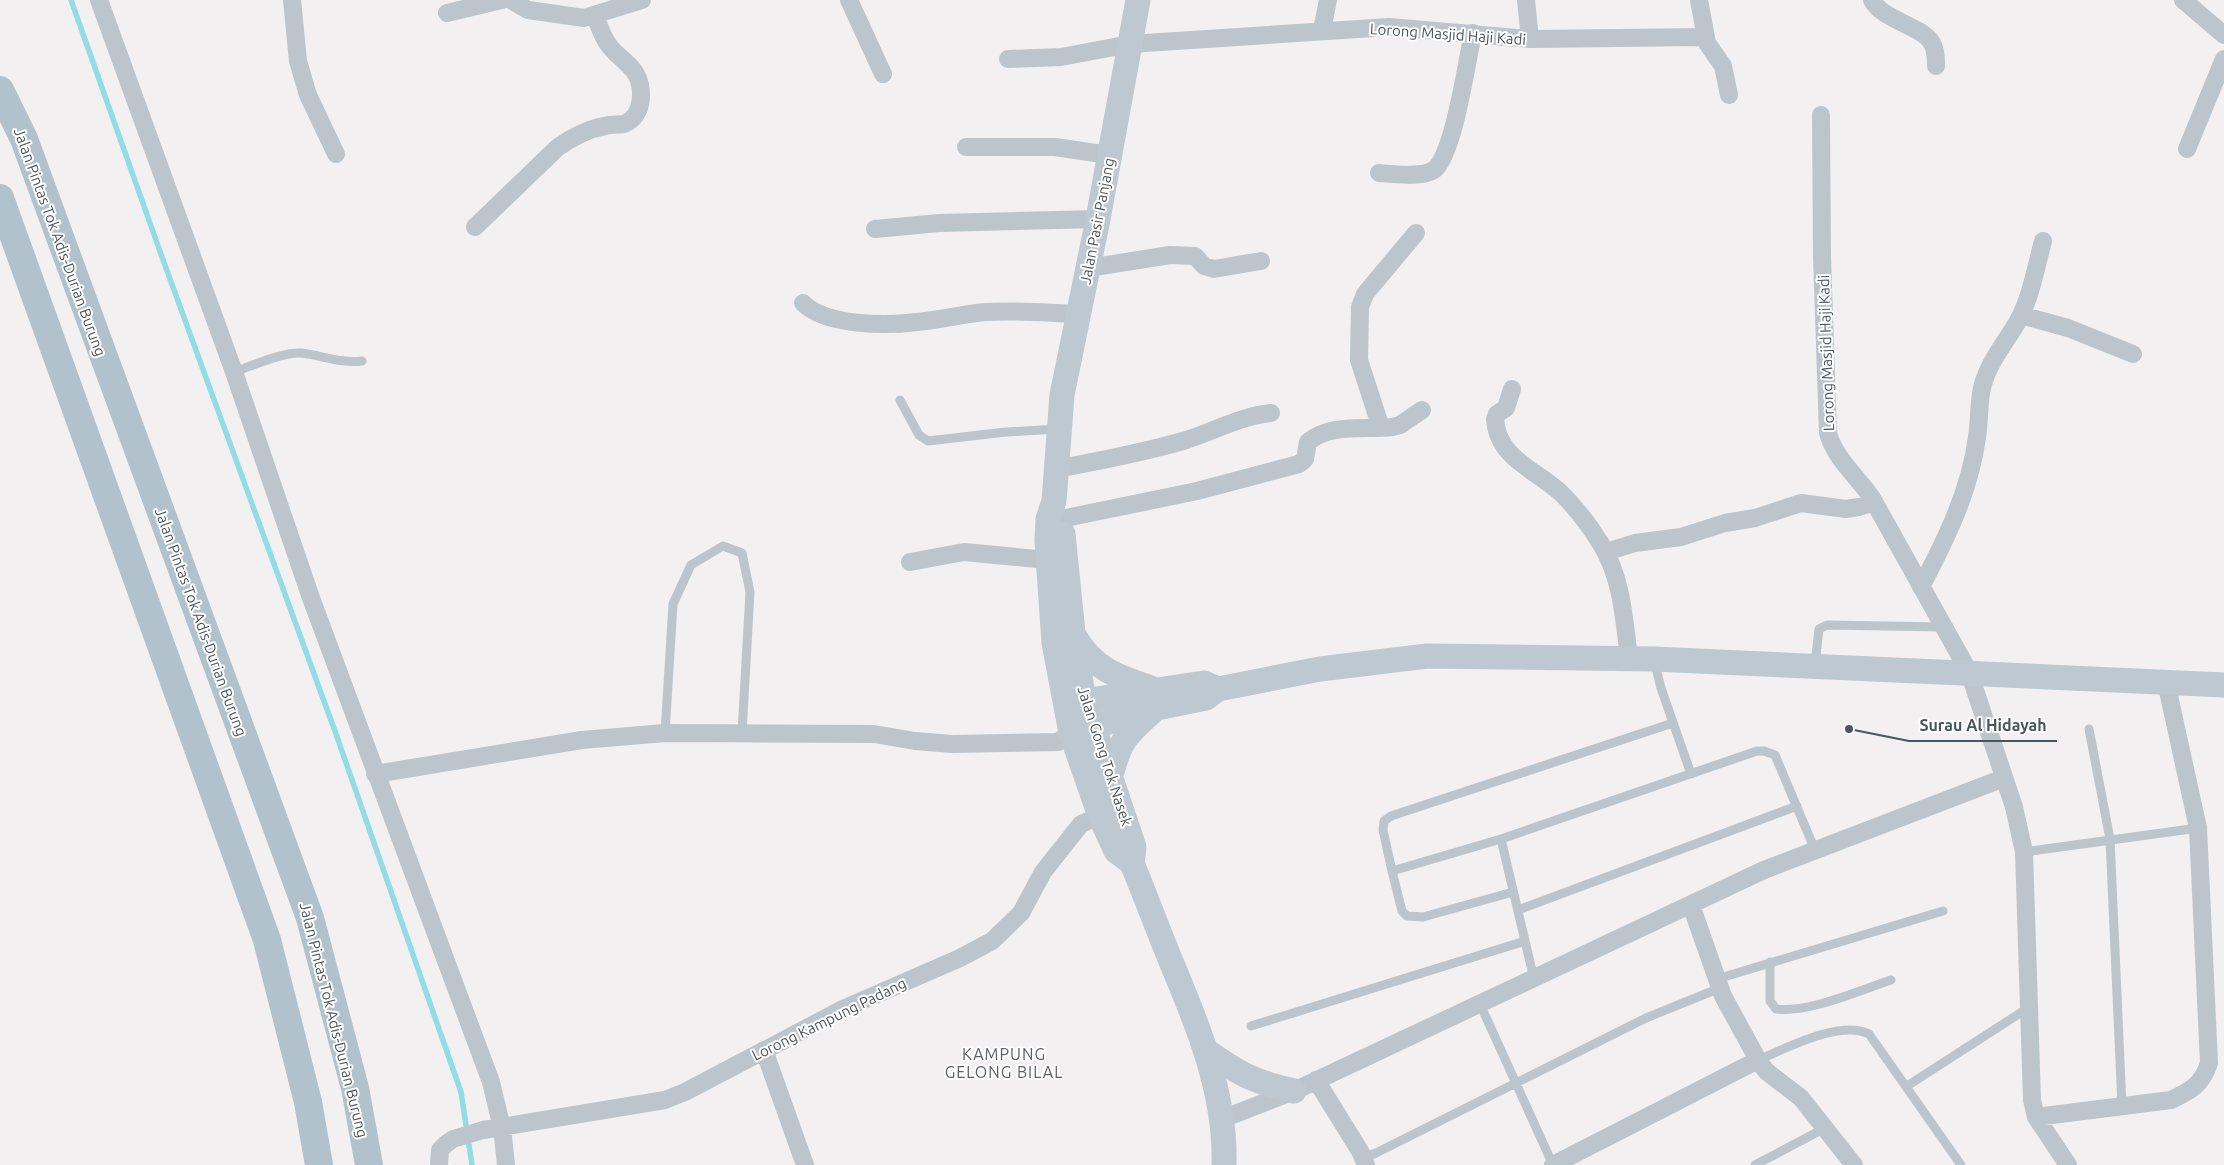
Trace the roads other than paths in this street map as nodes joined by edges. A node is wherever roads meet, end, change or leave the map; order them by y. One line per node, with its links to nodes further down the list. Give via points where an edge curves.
1 (99, 0): 46 (street)
2 (292, 0): 30 (street, via 298,61 308,95)
3 (502, 0): 13 (street)
4 (511, 0): 14 (street, via 528,10 572,18)
5 (642, 0): 14 (street)
6 (848, 0): 24 (street)
7 (1138, 0): 20 (main road, Jalan Pasir Panjang)
8 (1328, 0): 15 (street)
9 (1526, 0): 19 (street)
10 (1700, 0): 18 (street)
11 (1872, 0): 23 (street, via 1881,11 1931,41)
12 (2183, 0): 17 (street)
13 (447, 13)
14 (595, 16): 35 (street, via 614,53 636,74 640,108 635,118 569,139)
15 (1322, 30): 16 (street, Lorong Masjid Haji Kadi, via 1389,27); 20 (street, Lorong Masjid Haji Kadi)
16 (1472, 33): 19 (street, Lorong Masjid Haji Kadi); 32 (street, via 1455,123 1438,165 1430,172)
17 (2224, 34)
18 (1705, 37): 19 (street, Lorong Masjid Haji Kadi); 26 (street, via 1723,66)
19 (1530, 39)
20 (1130, 44): 21 (street, Lorong Masjid Haji Kadi, via 1062,58); 31 (main road, Jalan Pasir Panjang)
21 (1008, 59)
22 (2224, 60): 29 (street)
23 (1936, 66)
24 (883, 74)
25 (0, 90): 113 (main road, Jalan Pintas Tok Adis-Durian Burung, via 24,139 310,918 355,1088)
26 (1729, 96)
27 (1821, 115): 54 (street, Lorong Masjid Haji Kadi, via 1828,433 1835,454 1861,482)
28 (966, 148): 31 (street, via 1055,148)
29 (2187, 149)
30 (336, 154)
31 (1109, 155): 34 (main road, Jalan Pasir Panjang)
32 (1379, 174)
33 (0, 198): 112 (main road, via 267,940 308,1102)
34 (1098, 219): 36 (street, via 939,222); 40 (main road, Jalan Pasir Panjang)
35 (475, 227)
36 (875, 229)
37 (1416, 233): 51 (street, via 1365,294 1360,307 1359,360)
38 (2043, 241): 43 (street)
39 (1261, 260): 40 (street, via 1214,269 1204,266 1195,256 1178,255)
40 (1088, 268): 42 (main road, Jalan Pasir Panjang)
41 (802, 303): 42 (street, via 811,311 836,319 884,324 1002,312)
42 (1078, 314): 52 (main road, Jalan Pasir Panjang, via 1062,395)
43 (2021, 315): 44 (street, via 2068,328); 59 (street, via 1988,369 1979,398 1977,437 1968,482 1946,538)
44 (2133, 354)
45 (362, 361): 46 (lane, via 334,360 299,353)
46 (234, 372): 75 (street)
47 (1512, 389): 56 (street, via 1508,406 1495,419 1502,444 1514,459 1565,497)
48 (900, 400): 52 (lane, via 920,435 928,440)
49 (1422, 410): 51 (street, via 1400,425)
50 (1271, 413): 53 (street, via 1142,452)
51 (1381, 428): 55 (street, via 1338,429 1325,433 1308,442 1303,461 1197,491)
52 (1058, 436): 53 (main road, Jalan Gong Tok Nasek)
53 (1056, 469): 55 (main road, Jalan Gong Tok Nasek)
54 (1874, 502): 56 (street, via 1846,509 1801,503 1681,537 1635,543); 59 (street, Lorong Masjid Haji Kadi)
55 (1057, 510): 57 (main road, Jalan Gong Tok Nasek, via 1048,519); 61 (main road, Jalan Gong Tok Nasek)
56 (1606, 552): 62 (street, via 1619,588)
57 (1048, 560): 58 (street, via 964,552); 69 (main road, Jalan Gong Tok Nasek, via 1054,643)
58 (910, 562)
59 (1921, 587): 60 (street, Lorong Masjid Haji Kadi)
60 (1944, 627): 64 (lane, via 1827,625 1819,629); 65 (street, Lorong Masjid Haji Kadi)
61 (1072, 633): 68 (main road, via 1098,666); 69 (main road, Jalan Gong Tok Nasek)
62 (1629, 658): 63 (main road); 68 (main road, via 1427,656 1320,669 1218,689 1206,698)
63 (1654, 658): 64 (main road); 70 (lane)
64 (1815, 666): 65 (main road)
65 (1969, 672): 66 (main road); 77 (street, Lorong Masjid Haji Kadi)
66 (2166, 682): 67 (main road); 81 (street)
67 (2224, 685)
68 (1156, 699): 69 (main road); 72 (main road); 78 (main road, via 1120,745)
69 (1074, 702): 72 (main road, Jalan Gong Tok Nasek)
70 (1674, 723): 76 (lane); 87 (lane, via 1391,816 1384,821 1383,830)
71 (2089, 729): 83 (lane)
72 (1082, 730): 74 (street, via 1058,742 952,744 874,734); 78 (main road, Jalan Gong Tok Nasek); 80 (main road, Jalan Gong Tok Nasek)
73 (665, 733): 74 (street); 74 (lane, via 673,604 690,565 723,546 742,553 750,592); 75 (street, via 582,740)
74 (742, 733)
75 (375, 774): 109 (street, via 491,1082)
76 (1691, 774): 79 (lane, via 1756,752 1770,752 1775,755); 82 (lane)
77 (2004, 778): 84 (street); 85 (street, Lorong Masjid Haji Kadi)
78 (1110, 779): 86 (main road, Jalan Gong Tok Nasek, via 1134,847)
79 (1797, 806): 84 (lane); 90 (lane)
80 (1100, 816): 86 (main road, Jalan Gong Tok Nasek, via 1116,851); 100 (street, Lorong Kampung Padang, via 1081,824 1043,872 1021,913 992,941 843,1009)
81 (2198, 828): 83 (lane); 106 (street, via 2209,1063 2205,1076 2187,1093 2170,1100)
82 (1501, 839): 87 (lane); 88 (lane)
83 (2110, 839): 85 (lane); 106 (lane)
84 (1815, 850): 89 (street)
85 (2024, 852): 98 (street, Lorong Masjid Haji Kadi)
86 (1132, 863): 101 (main road, Jalan Gong Tok Nasek)
87 (1392, 871): 88 (lane, via 1402,911 1413,917)
88 (1513, 892): 90 (lane)
89 (1691, 905): 94 (street); 96 (street)
90 (1518, 910): 92 (lane)
91 (1943, 911): 93 (lane)
92 (1525, 941): 94 (lane); 99 (lane)
93 (1770, 962): 95 (lane, via 1770,1001 1776,1009 1809,1006); 96 (lane)
94 (1534, 979): 97 (street)
95 (1891, 980)
96 (1719, 984): 102 (street); 103 (lane)
97 (1480, 1004): 103 (lane); 104 (street)
98 (2028, 1008): 105 (lane); 107 (street, Lorong Masjid Haji Kadi, via 2030,1085)
99 (1251, 1026)
100 (764, 1050): 109 (street, Lorong Kampung Padang, via 665,1100); 116 (street)
101 (1205, 1050): 104 (main road, via 1238,1073 1263,1084); 108 (main road, Jalan Gong Tok Nasek)
102 (1758, 1060): 105 (lane, via 1807,1039 1837,1032 1864,1031 1878,1044); 110 (street, via 1766,1071 1802,1098); 118 (street)
103 (1515, 1082): 111 (lane, via 1374,1154 1363,1155); 118 (lane)
104 (1305, 1086): 108 (street); 111 (street)
105 (1907, 1086): 121 (lane)
106 (2122, 1106): 107 (street)
107 (2036, 1117): 122 (street)
108 (1222, 1119): 117 (main road, Jalan Gong Tok Nasek)
109 (502, 1128): 114 (street, Lorong Kampung Padang, via 483,1130 453,1140 440,1150); 115 (street)
110 (1825, 1128): 119 (lane); 120 (street)
111 (1363, 1158)
112 (319, 1165)
113 (369, 1165)
114 (439, 1165)
115 (506, 1165)
116 (804, 1165)
117 (1224, 1165)
118 (1553, 1165)
119 (1755, 1165)
120 (1854, 1165)
121 (1962, 1165)
122 (2068, 1165)

